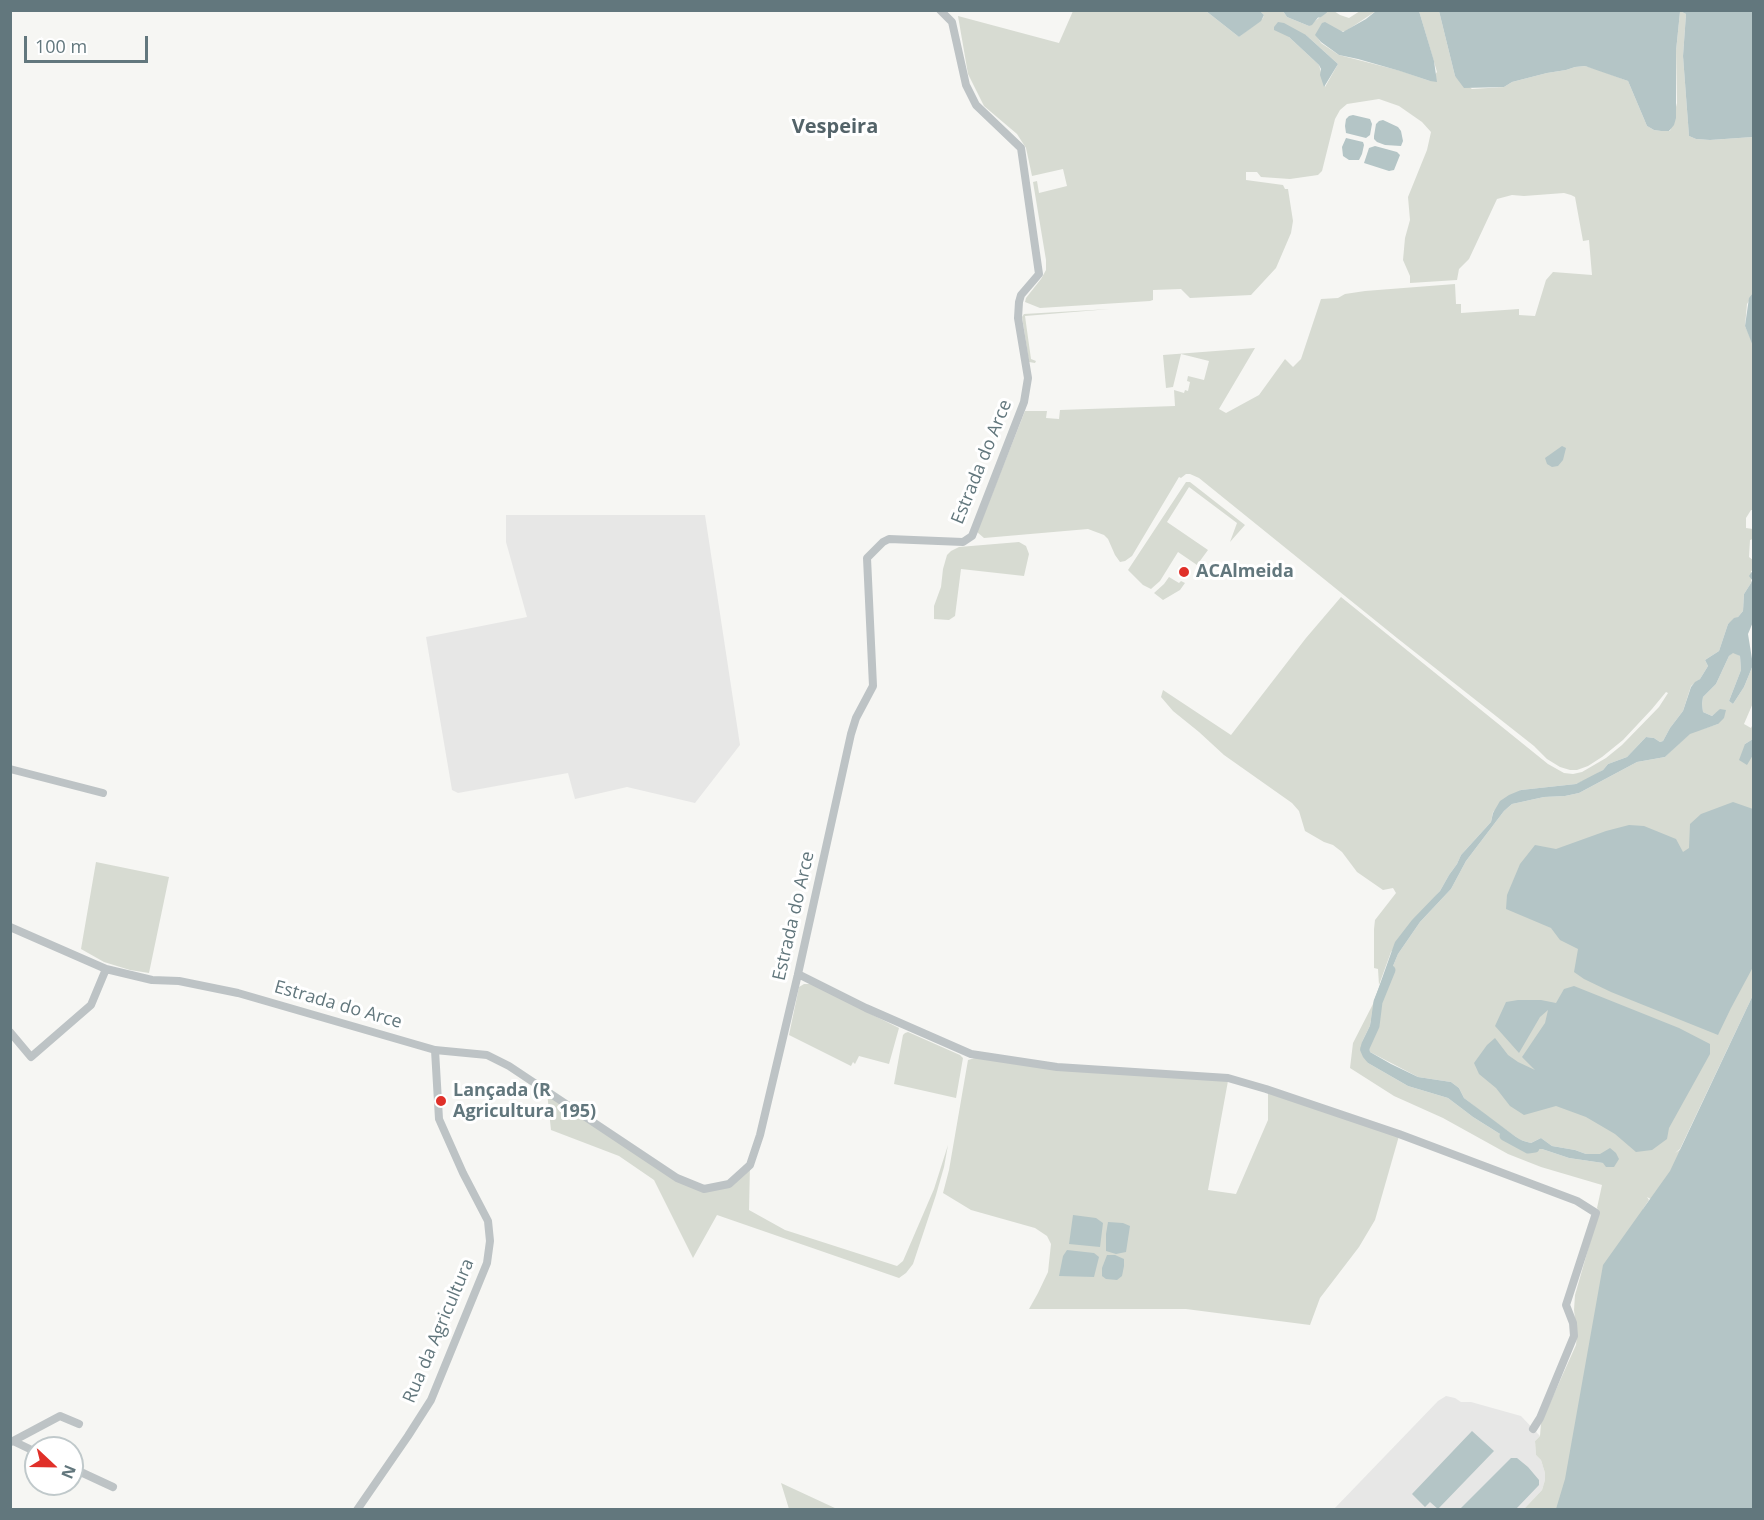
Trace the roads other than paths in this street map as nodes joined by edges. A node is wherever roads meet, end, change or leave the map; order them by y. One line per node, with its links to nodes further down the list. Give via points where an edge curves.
1 (940, 10): 6 (street, Estrada do Arce, via 952,22 966,86 976,105 1021,148 1039,274 1019,302 1028,378 1024,402 972,536 963,542 889,539 867,558 873,686 851,734)
2 (10, 768): 3 (street)
3 (103, 793)
4 (10, 927): 5 (street, Estrada do Arce)
5 (106, 969): 7 (street, via 91,1005 31,1057); 8 (street, Estrada do Arce, via 238,993)
6 (798, 974): 8 (street, Estrada do Arce, via 760,1135 750,1165 729,1184 704,1189 676,1178 487,1055); 10 (street, via 971,1054 1057,1066 1228,1077 1388,1130 1577,1201 1596,1213 1566,1305 1574,1336)
7 (10, 1032)
8 (435, 1050): 14 (street, Rua da Agricultura, via 439,1119 488,1221 487,1263 431,1400)
9 (79, 1424): 11 (street, via 60,1416)
10 (1533, 1429)
11 (12, 1441)
12 (84, 1474): 13 (street)
13 (113, 1487)
14 (357, 1509)

